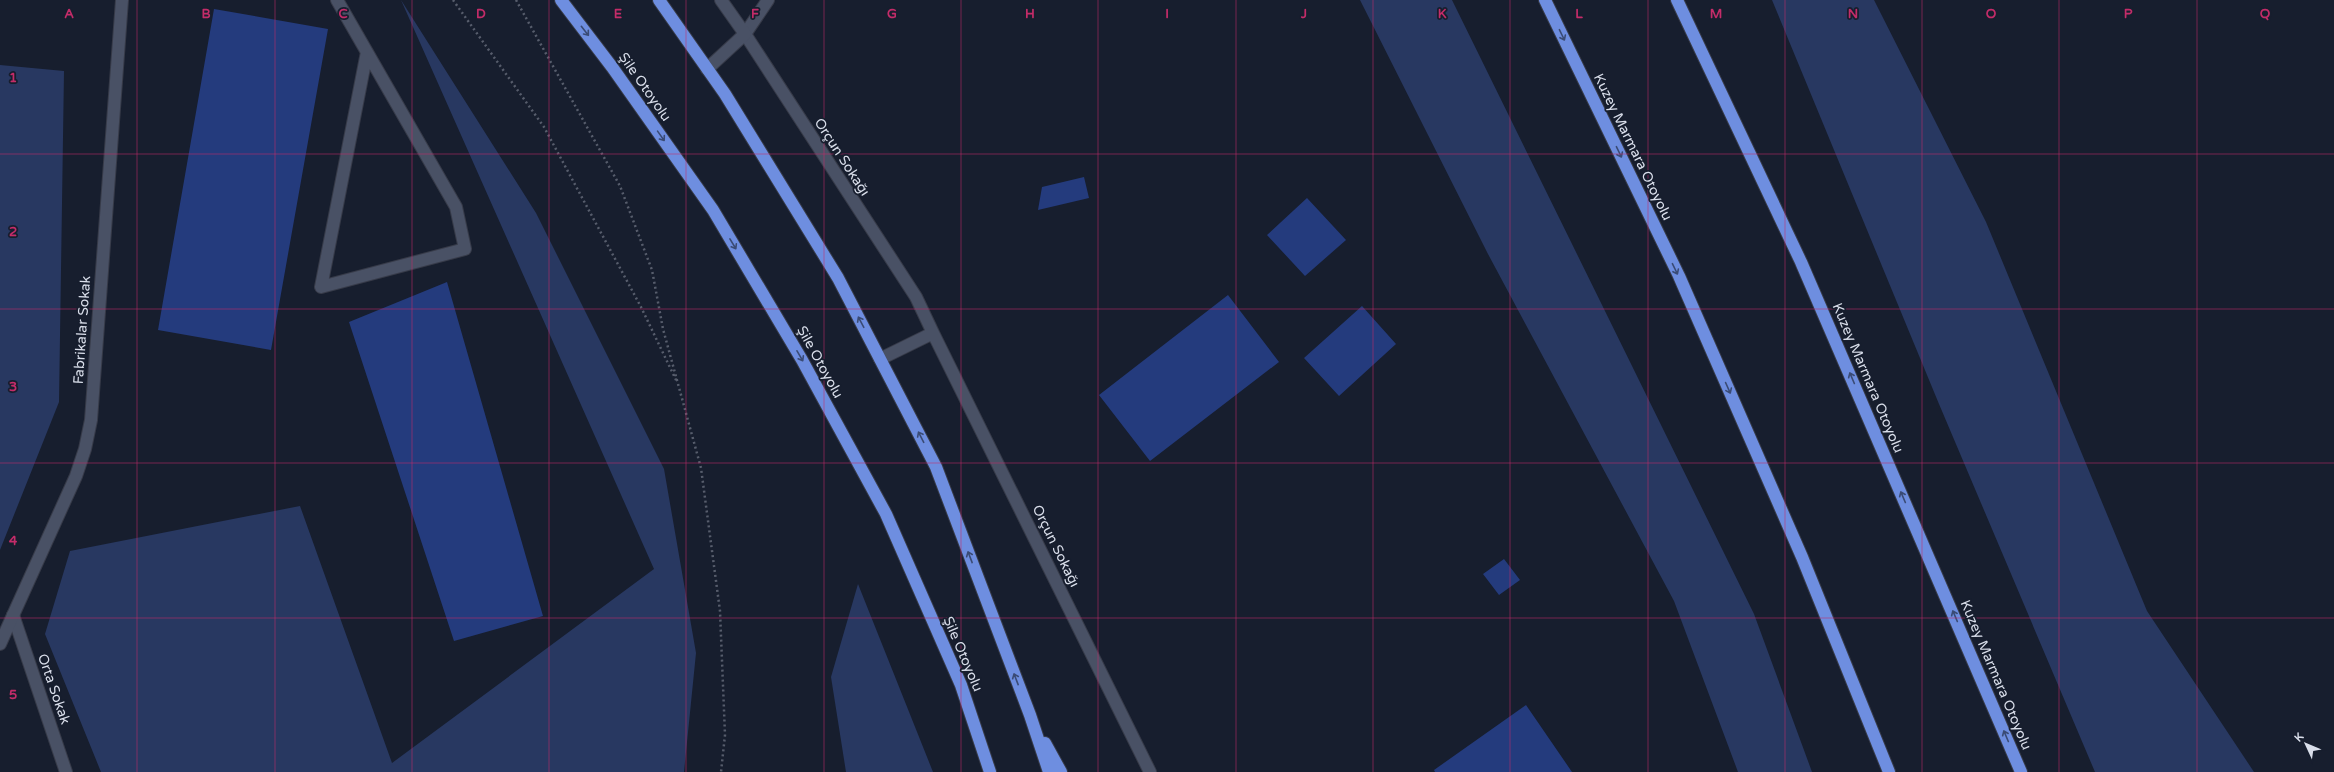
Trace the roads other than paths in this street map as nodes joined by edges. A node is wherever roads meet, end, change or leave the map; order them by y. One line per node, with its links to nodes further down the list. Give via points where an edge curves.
1 (122, 0): 14 (street, Fabrikalar Sokak, via 91,420 76,476)
2 (337, 0): 10 (street)
3 (561, 0): 18 (highway, Şile Otoyolu, one-way to 18, via 612,67 713,210 802,360 886,514 961,685)
4 (659, 0): 11 (highway)
5 (721, 0): 9 (street, Orçun Sokağı)
6 (768, 0): 9 (street)
7 (1546, 0): 22 (highway, Kuzey Marmara Otoyolu, one-way to 22, via 1682,283 1802,557)
8 (1677, 0): 23 (highway, Kuzey Marmara Otoyolu, one-way to 8, via 1801,262)
9 (744, 34): 11 (street); 12 (street, Orçun Sokağı, via 916,297)
10 (367, 52): 10 (street, via 456,207 465,249 321,287)
11 (707, 69): 13 (highway, one-way to 11, via 838,278)
12 (933, 333): 13 (street); 21 (street, Orçun Sokağı)
13 (880, 359): 16 (highway, one-way to 13, via 936,467)
14 (13, 615): 15 (street, Fabrikalar Sokak); 17 (street, Orta Sokak)
15 (0, 644)
16 (1030, 716): 19 (highway); 20 (highway)
17 (66, 772)
18 (990, 772)
19 (1049, 772)
20 (1061, 772)
21 (1150, 772)
22 (1888, 772)
23 (2021, 772)

